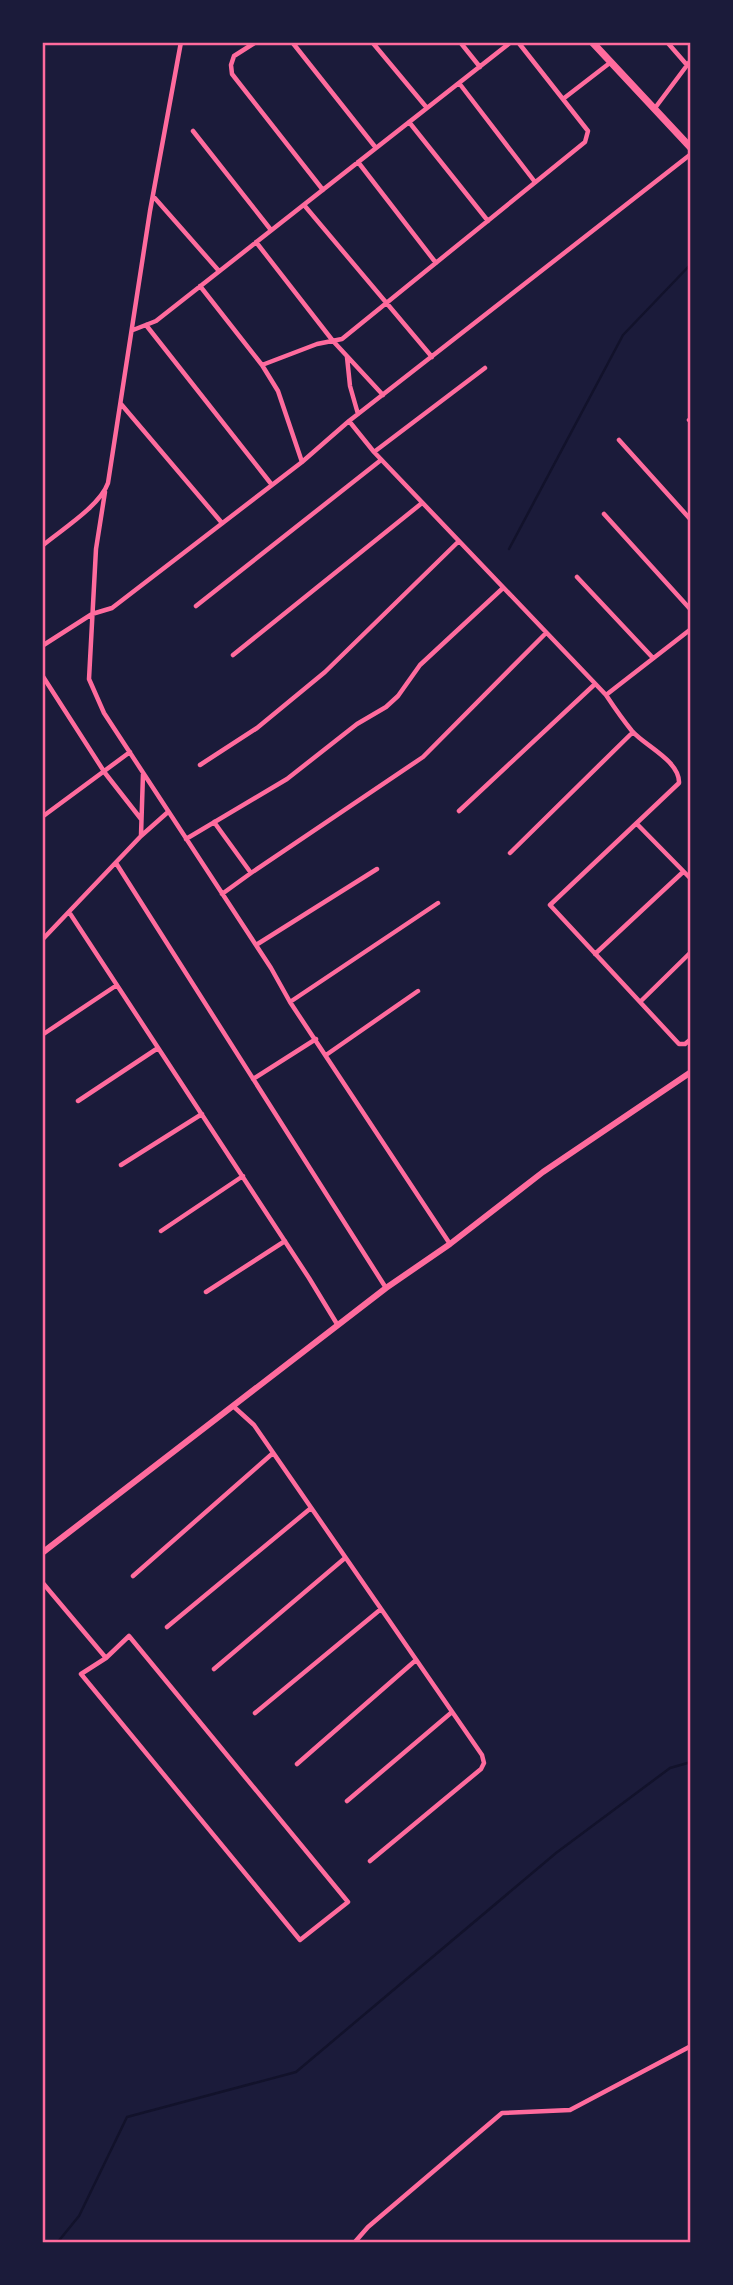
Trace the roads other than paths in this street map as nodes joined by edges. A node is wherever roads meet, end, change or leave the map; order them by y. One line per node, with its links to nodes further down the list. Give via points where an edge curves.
1 (181, 42): 26 (street)
2 (257, 42): 25 (street, via 234,56 232,74)
3 (292, 42): 20 (street)
4 (372, 42): 16 (street)
5 (460, 42): 13 (street)
6 (511, 42): 13 (street)
7 (518, 42): 15 (street)
8 (592, 42): 11 (main road)
9 (667, 42): 12 (street)
10 (691, 60): 12 (street)
11 (611, 62): 15 (street); 17 (main road)
12 (687, 65): 17 (street)
13 (480, 67): 14 (street)
14 (459, 83): 16 (street); 24 (street)
15 (563, 99): 24 (street, via 588,131 585,142)
16 (427, 108): 18 (street)
17 (654, 109): 21 (main road)
18 (409, 122): 20 (street); 28 (street)
19 (193, 131): 29 (street)
20 (376, 148): 23 (street)
21 (691, 148)
22 (691, 154): 39 (street)
23 (358, 162): 25 (street); 31 (street)
24 (535, 183): 28 (street)
25 (323, 190): 27 (street)
26 (152, 196): 32 (street); 36 (street)
27 (304, 205): 29 (street); 34 (street)
28 (488, 221): 31 (street)
29 (271, 230): 30 (street)
30 (256, 242): 32 (street); 37 (street)
31 (436, 263): 34 (street)
32 (219, 271): 33 (street)
33 (200, 286): 35 (street); 40 (street)
34 (386, 303): 37 (street, via 342,339); 39 (street)
35 (146, 324): 36 (street); 50 (street)
36 (133, 330): 43 (street)
37 (333, 341): 38 (street); 40 (street)
38 (347, 356): 42 (street); 44 (street)
39 (432, 357): 42 (street)
40 (262, 365): 49 (street, via 278,391)
41 (485, 368): 47 (street)
42 (383, 395): 44 (street)
43 (121, 403): 51 (street); 55 (street)
44 (358, 414): 45 (street)
45 (349, 421): 47 (street); 49 (street)
46 (619, 440): 54 (street)
47 (374, 452): 48 (street)
48 (381, 460): 52 (street); 60 (street)
49 (302, 462): 50 (street)
50 (272, 485): 55 (street)
51 (105, 492): 57 (street); 62 (street)
52 (422, 503): 56 (street); 66 (street)
53 (604, 514): 61 (street)
54 (691, 520)
55 (222, 523): 62 (street, via 112,608)
56 (459, 541): 59 (street); 73 (street, via 325,672 257,727)
57 (42, 546)
58 (577, 577): 67 (street)
59 (503, 588): 64 (street); 80 (street, via 420,665 386,708 357,724 287,779)
60 (196, 606)
61 (691, 610)
62 (92, 614): 65 (street); 72 (street, via 89,679 104,713)
63 (691, 629): 67 (street)
64 (546, 633): 69 (street); 88 (street, via 423,757)
65 (42, 646)
66 (233, 655)
67 (653, 658): 70 (street)
68 (42, 675): 74 (street)
69 (595, 684): 70 (street); 76 (street)
70 (606, 695): 71 (street)
71 (633, 732): 81 (street, via 673,766 679,777 679,783); 84 (street)
72 (130, 752): 74 (street); 75 (street)
73 (200, 765)
74 (105, 773): 78 (street); 79 (street)
75 (144, 773): 77 (street); 79 (street)
76 (459, 811)
77 (168, 812): 82 (street); 83 (street)
78 (43, 815)
79 (141, 819): 82 (street)
80 (214, 822): 83 (street); 88 (street)
81 (636, 824): 87 (street); 96 (street, via 550,905)
82 (141, 836): 85 (street)
83 (186, 839): 90 (street)
84 (510, 853)
85 (116, 863): 92 (street); 107 (street)
86 (377, 869): 94 (street)
87 (683, 872): 89 (street); 96 (street)
88 (251, 873): 90 (street)
89 (691, 879)
90 (222, 894): 94 (street)
91 (438, 903): 99 (street)
92 (69, 912): 93 (street); 97 (street)
93 (42, 939)
94 (256, 945): 99 (street)
95 (691, 952): 100 (street)
96 (595, 954): 100 (street)
97 (117, 985): 101 (street); 104 (street)
98 (418, 991): 105 (street)
99 (290, 1002): 103 (street)
100 (640, 1002): 102 (street, via 679,1044)
101 (42, 1035)
102 (691, 1039)
103 (316, 1040): 105 (street); 107 (street)
104 (159, 1048): 108 (street); 109 (street)
105 (327, 1055): 114 (street)
106 (691, 1072): 114 (street, via 543,1172)
107 (253, 1079): 115 (street)
108 (78, 1101)
109 (202, 1114): 110 (street); 111 (street)
110 (121, 1165)
111 (243, 1176): 112 (street); 113 (street)
112 (161, 1231)
113 (285, 1241): 116 (street); 117 (street)
114 (450, 1244): 115 (street)
115 (386, 1287): 117 (street)
116 (206, 1292)
117 (337, 1324): 118 (street)
118 (233, 1405): 119 (street); 121 (street)
119 (273, 1453): 120 (street); 123 (street)
120 (311, 1508): 122 (street); 126 (street)
121 (42, 1553)
122 (345, 1558): 125 (street); 129 (street)
123 (133, 1576)
124 (42, 1582): 127 (street)
125 (381, 1609): 128 (street); 131 (street)
126 (167, 1627)
127 (106, 1658): 127 (street, via 129,1636 348,1902 300,1940 81,1674)
128 (416, 1660): 130 (street); 132 (street)
129 (214, 1669)
130 (452, 1712): 133 (street); 134 (street, via 482,1755 481,1769)
131 (255, 1713)
132 (297, 1764)
133 (347, 1801)
134 (370, 1861)
135 (691, 2046): 136 (street, via 570,2110 502,2113)
136 (355, 2243)

